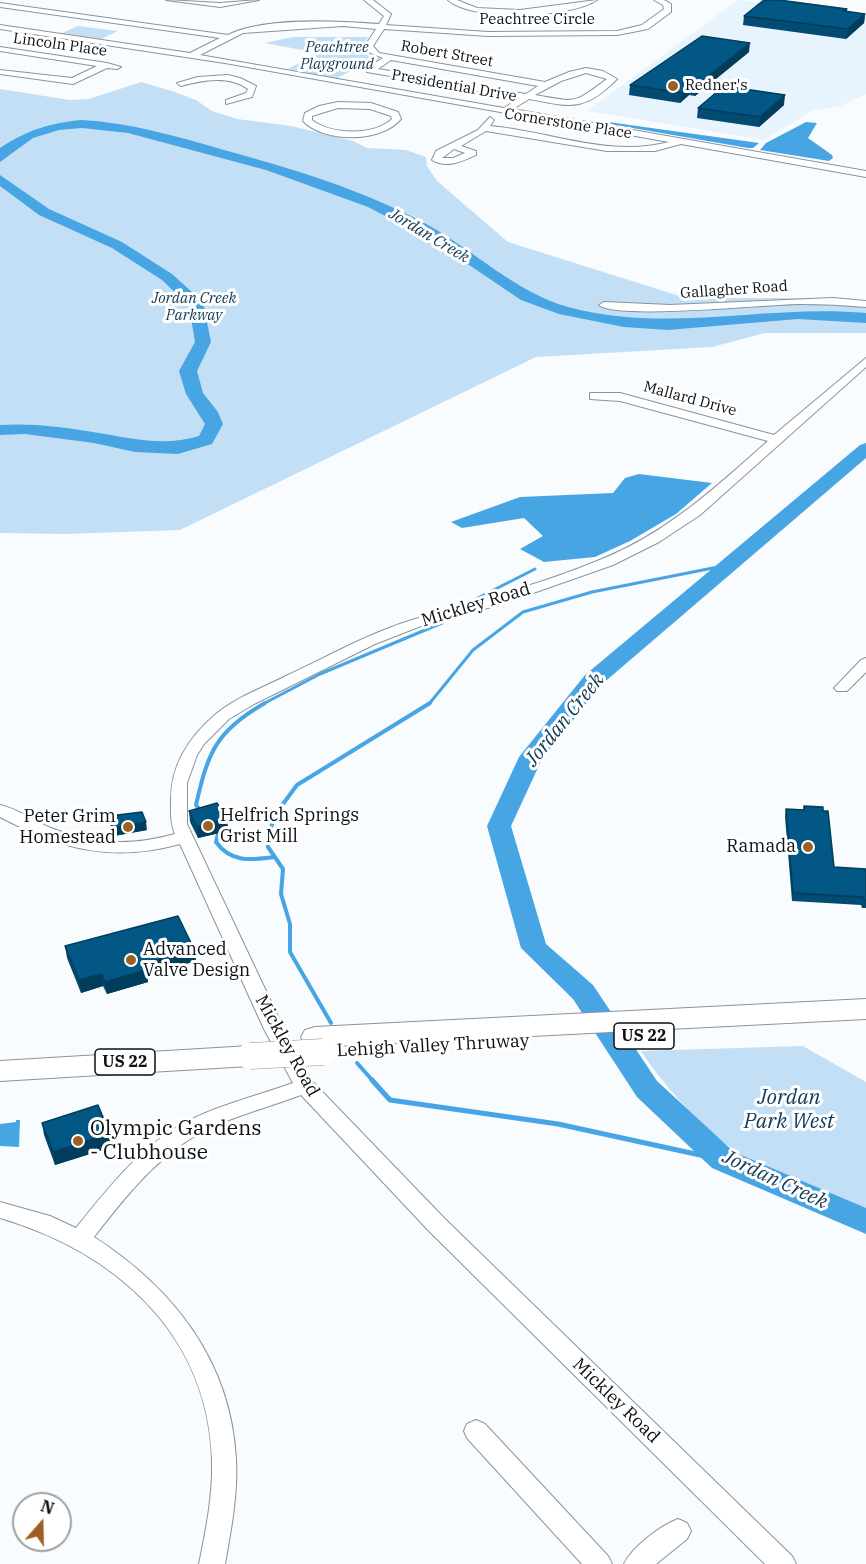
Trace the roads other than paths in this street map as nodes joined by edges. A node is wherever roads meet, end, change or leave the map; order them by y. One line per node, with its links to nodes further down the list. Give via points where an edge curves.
1 (170, 0): 2 (street, via 220,5)
2 (255, 0)
3 (368, 0): 9 (street, via 387,14)
4 (452, 0): 5 (street, via 462,7 490,11 568,9)
5 (593, 0)
6 (658, 0): 9 (street, Peachtree Circle, via 667,4 668,10 645,27 621,32 488,34)
7 (0, 5): 8 (street)
8 (64, 14): 11 (street, Lincoln Place); 13 (street)
9 (383, 26): 13 (street, Peachtree Circle, via 258,28); 16 (street, Robert Street, via 369,48)
10 (0, 27): 11 (street, Presidential Drive)
11 (26, 30): 12 (street, Lincoln Place); 15 (street, Presidential Drive)
12 (10, 37)
13 (228, 37): 15 (street, Peachtree Circle)
14 (0, 50): 18 (street, Lincoln Place, via 112,66 73,81)
15 (191, 56): 17 (street, Presidential Drive)
16 (389, 58): 21 (street, Robert Street); 23 (street, via 370,69)
17 (276, 70): 19 (street); 22 (street, Presidential Drive)
18 (0, 72)
19 (244, 82): 20 (street, via 214,78); 24 (street, via 253,88 252,93)
20 (181, 83)
21 (549, 85): 23 (street); 23 (street, via 587,69 612,80 576,104)
22 (388, 90): 25 (street); 26 (street, Presidential Drive)
23 (528, 98): 26 (street)
24 (229, 102)
25 (364, 105): 25 (street, via 390,111 397,116 396,122 383,129 352,133 318,128 307,120 308,115 322,108)
26 (504, 110): 27 (street); 28 (street, Presidential Drive)
27 (485, 128): 28 (street, Cornerstone Place, via 520,130 577,144 633,150 658,149); 29 (street)
28 (681, 141): 30 (street, Presidential Drive)
29 (453, 146)
30 (866, 174)
31 (866, 304): 32 (street, Gallagher Road, via 814,300 667,310)
32 (604, 305)
33 (866, 361): 35 (street, Mickley Road)
34 (594, 396): 35 (street, Mallard Drive, via 620,397)
35 (777, 440): 39 (street, Mickley Road, via 695,512 609,562 370,641 224,716 189,755 181,777 177,812)
36 (866, 663): 37 (street)
37 (842, 688)
38 (0, 810): 39 (street, via 54,838 85,847 145,848)
39 (184, 837): 46 (street, Mickley Road)
40 (866, 1010): 41 (highway, Lehigh Valley Thruway / US 22)
41 (730, 1024): 42 (highway, Lehigh Valley Thruway / US 22); 43 (highway, Lehigh Valley Thruway / US 22, bridge)
42 (866, 1025)
43 (247, 1048): 44 (highway, Lehigh Valley Thruway / US 22); 45 (highway, Lehigh Valley Thruway / US 22)
44 (0, 1056)
45 (0, 1071)
46 (305, 1086): 48 (street, via 184,1133 136,1174); 54 (street, Mickley Road, via 437,1226)
47 (0, 1210): 48 (street, via 47,1223)
48 (80, 1238): 51 (street, via 115,1259 165,1307 184,1332 212,1391 220,1424 224,1478)
49 (476, 1431): 52 (street)
50 (678, 1531): 53 (street)
51 (212, 1564)
52 (599, 1564)
53 (637, 1564)
54 (783, 1564)

